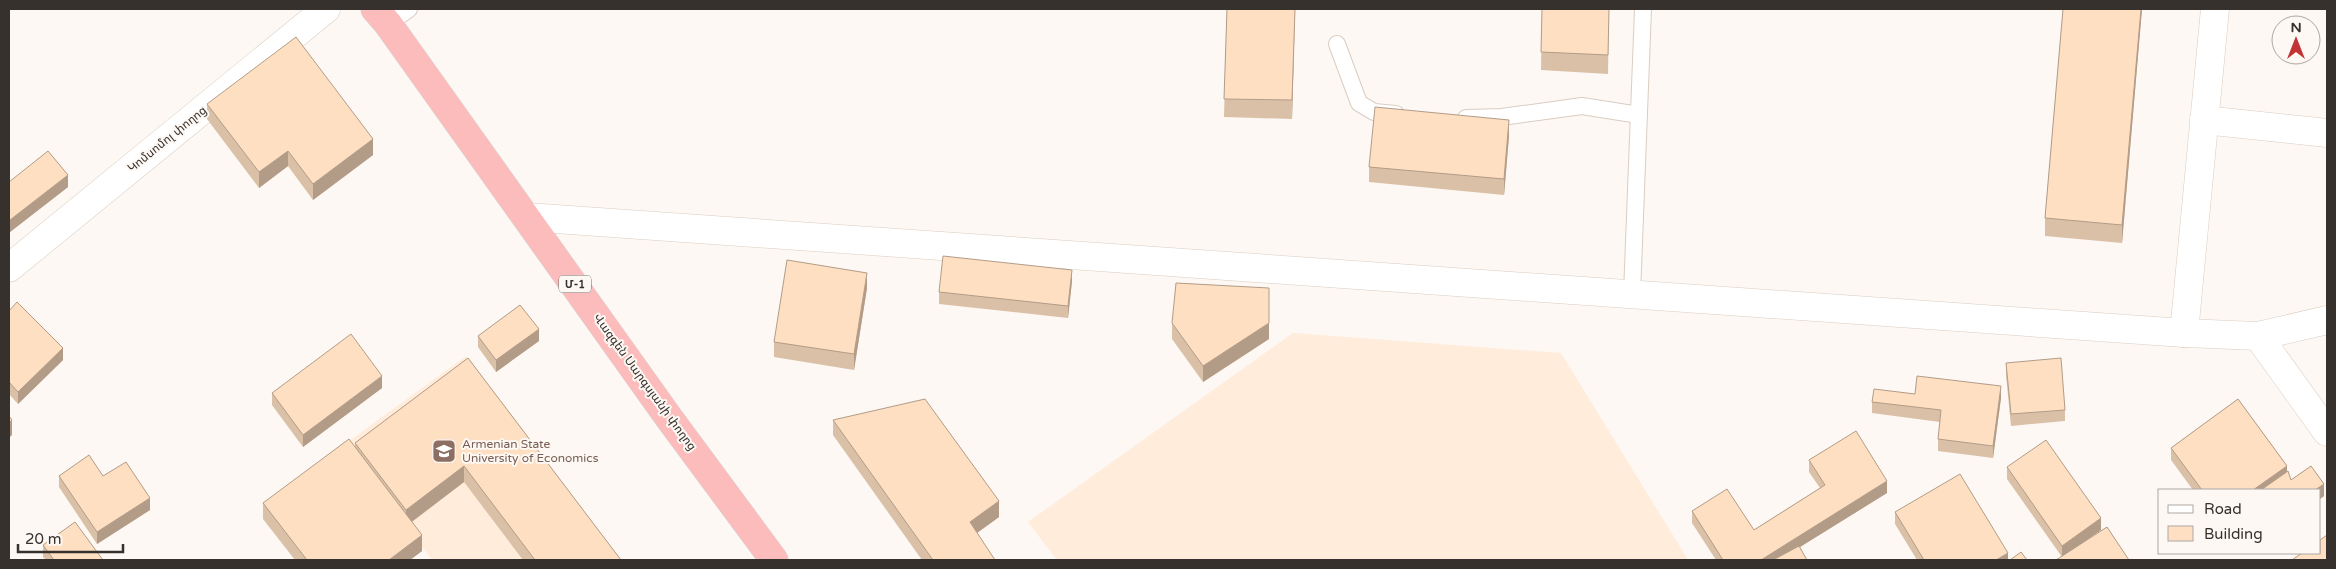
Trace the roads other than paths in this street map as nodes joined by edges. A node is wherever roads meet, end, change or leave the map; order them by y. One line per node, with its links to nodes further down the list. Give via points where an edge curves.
1 (326, 9): 12 (street, Կոմսոմոլ փողոց)
2 (1644, 9): 6 (lane)
3 (2215, 9): 9 (street)
4 (391, 14): 11 (highway, Վազգեն Սարգսյանի փողոց / Մ-1)
5 (1337, 44): 7 (lane, via 1359,103 1374,112)
6 (1639, 115): 8 (lane, via 1582,106 1502,118); 13 (lane)
7 (1413, 116)
8 (1452, 119)
9 (2204, 120): 10 (street); 15 (street)
10 (2327, 133)
11 (527, 217): 13 (street); 18 (highway, Վազգեն Սարգսյանի փողոց / Մ-1)
12 (9, 268)
13 (1632, 294): 15 (street)
14 (2327, 320): 16 (street)
15 (2184, 333): 16 (street)
16 (2258, 336): 17 (street)
17 (2327, 432)
18 (774, 560)

